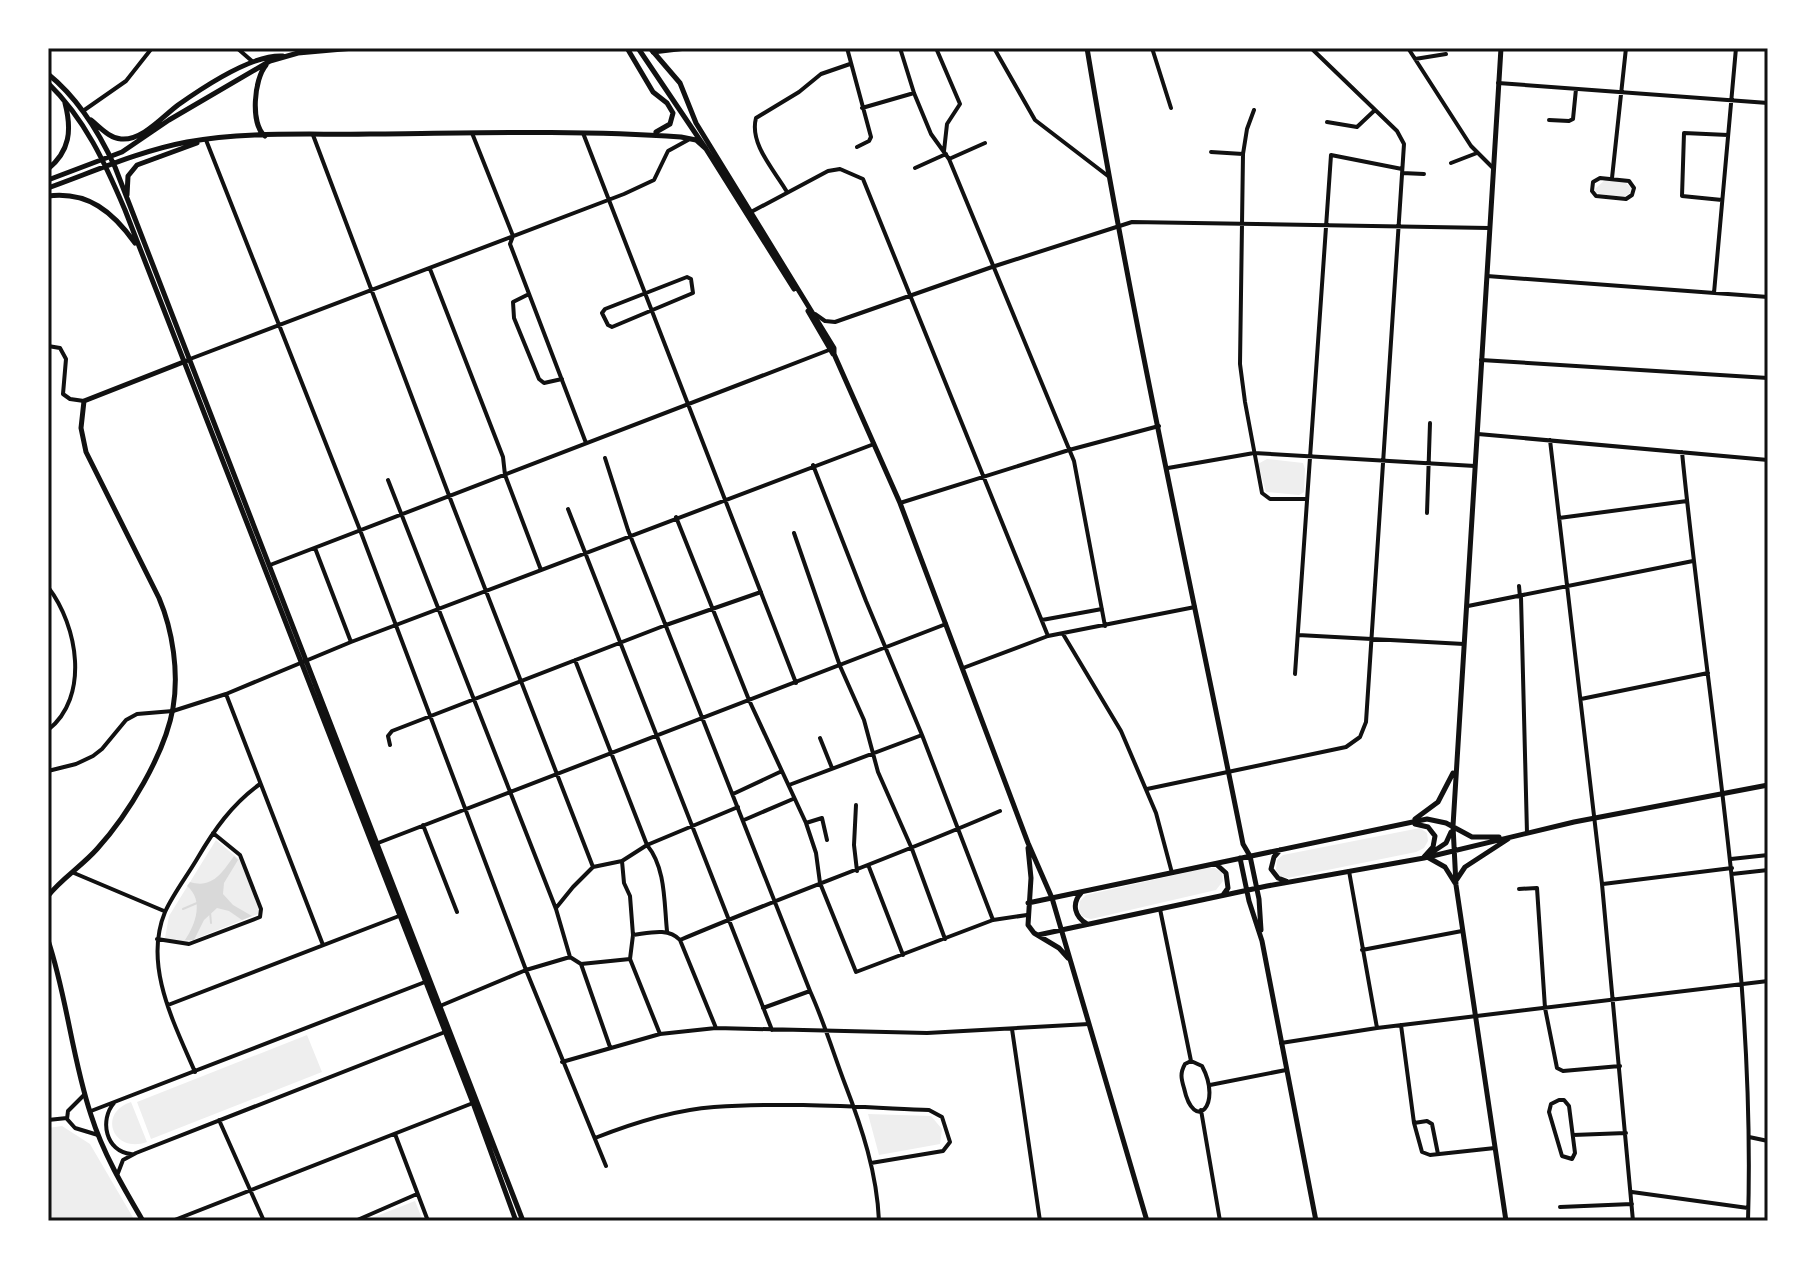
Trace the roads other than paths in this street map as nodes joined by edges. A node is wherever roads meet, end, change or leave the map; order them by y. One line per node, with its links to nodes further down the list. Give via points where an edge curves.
1 (152, 48): 41 (street, via 126,81)
2 (237, 48): 24 (street)
3 (354, 48): 18 (main road)
4 (627, 48): 46 (main road, via 653,92 673,113 667,128)
5 (638, 48): 55 (main road)
6 (686, 48): 19 (main road)
7 (847, 48): 25 (street)
8 (900, 48): 33 (street)
9 (936, 48): 60 (street, via 960,104 947,124)
10 (994, 48): 68 (street, via 1035,120)
11 (1087, 48): 68 (main road)
12 (1152, 48): 38 (street)
13 (1311, 48): 40 (street)
14 (1408, 48): 22 (street)
15 (1501, 48): 30 (main road)
16 (1626, 48): 32 (street)
17 (1736, 48): 35 (street)
18 (297, 50): 21 (main road)
19 (652, 50): 77 (main road, via 684,89 696,123)
20 (1446, 54): 22 (street)
21 (286, 57): 23 (main road); 24 (main road)
22 (1415, 59): 58 (street)
23 (270, 61): 28 (main road); 50 (main road, via 256,83 257,125)
24 (253, 62): 26 (main road)
25 (850, 64): 37 (street); 72 (street, via 821,74 756,118 761,155)
26 (235, 71): 28 (main road); 41 (main road, via 131,139 112,137)
27 (48, 74): 34 (main road)
28 (244, 74): 49 (main road, via 253,82 254,112 254,129); 70 (main road, via 122,152)
29 (48, 83): 34 (main road)
30 (1498, 83): 31 (street); 63 (main road)
31 (1576, 89): 32 (street); 42 (street, via 1573,119)
32 (1621, 92): 35 (street); 69 (street)
33 (914, 93): 37 (street); 60 (street)
34 (67, 96): 41 (main road); 56 (main road); 64 (main road, via 66,147)
35 (1731, 99): 36 (street); 48 (street)
36 (1768, 103)
37 (862, 108): 54 (street, via 871,139)
38 (1171, 108)
39 (1254, 110): 59 (street)
40 (1375, 110): 43 (street, via 1357,127); 66 (street, via 1402,140)
41 (85, 114): 56 (main road)
42 (1549, 120)
43 (1327, 122)
44 (582, 132): 45 (main road); 46 (main road); 75 (street)
45 (472, 133): 47 (main road); 83 (street)
46 (647, 134): 51 (main road)
47 (313, 135): 50 (main road); 88 (street)
48 (1728, 135): 76 (street); 76 (street, via 1684,133 1682,196)
49 (245, 136): 50 (main road); 52 (main road)
50 (265, 136)
51 (691, 139): 55 (main road); 75 (street, via 668,151 650,183)
52 (206, 140): 71 (main road, via 150,152); 74 (main road, via 137,165 128,176); 96 (street)
53 (985, 143): 60 (street)
54 (857, 147)
55 (706, 149): 98 (main road)
56 (104, 152): 65 (main road)
57 (1211, 152): 59 (street)
58 (1477, 153): 61 (street); 63 (street)
59 (1243, 154): 78 (street)
60 (946, 155): 62 (street); 85 (street)
61 (1451, 163)
62 (915, 168)
63 (1493, 168): 82 (main road)
64 (48, 169)
65 (111, 169): 74 (main road); 84 (main road)
66 (1402, 171): 67 (street); 80 (street, via 1331,155); 81 (street)
67 (1424, 174)
68 (1108, 176): 79 (main road)
69 (1612, 178): 69 (street, via 1595,180 1594,195 1632,195 1632,183)
70 (48, 180)
71 (48, 188)
72 (787, 192): 77 (street); 92 (street, via 835,169 863,179)
73 (48, 196): 84 (main road, via 72,195 100,205)
74 (127, 197): 99 (main road)
75 (610, 200): 83 (street); 89 (street)
76 (1722, 200): 90 (street)
77 (751, 212): 94 (main road)
78 (1242, 224): 79 (street); 80 (street); 113 (street, via 1240,364)
79 (1118, 225): 85 (street); 106 (main road)
80 (1325, 226): 81 (street); 114 (street)
81 (1399, 226): 82 (street); 116 (street)
82 (1489, 228): 87 (main road)
83 (513, 236): 86 (street); 91 (street, via 510,244)
84 (140, 251): 99 (main road)
85 (992, 267): 92 (street); 111 (street)
86 (430, 268): 88 (street); 122 (street, via 503,457)
87 (1486, 276): 90 (street); 100 (main road)
88 (372, 290): 96 (street); 125 (street)
89 (646, 292): 95 (street); 95 (street, via 691,279 693,293); 95 (street, via 602,313 612,327)
90 (1714, 293): 93 (street)
91 (529, 294): 102 (street); 102 (street, via 513,302 514,318 539,379)
92 (910, 296): 94 (street, via 835,322); 123 (street)
93 (1768, 297)
94 (811, 309): 98 (main road)
95 (653, 311): 104 (street)
96 (281, 324): 99 (street); 135 (street)
97 (48, 346): 103 (street, via 60,348 66,359 63,394)
98 (832, 352): 104 (street); 110 (main road)
99 (188, 360): 103 (main road); 141 (main road); 168 (main road)
100 (1481, 360): 101 (street); 107 (main road)
101 (1768, 378)
102 (562, 379): 109 (street)
103 (84, 401): 179 (main road, via 81,428 86,452 167,621)
104 (689, 404): 109 (street); 126 (street)
105 (1430, 423): 118 (street)
106 (1159, 426): 111 (street); 121 (main road)
107 (1478, 434): 108 (street); 120 (main road)
108 (1550, 440): 112 (street); 134 (street)
109 (586, 443): 122 (street)
110 (874, 444): 119 (street); 129 (main road)
111 (1069, 450): 123 (street); 153 (street)
112 (1682, 452): 117 (street); 128 (street)
113 (1254, 453): 114 (street); 121 (street); 127 (street, via 1264,496)
114 (1309, 456): 116 (street); 127 (street)
115 (605, 458): 137 (street)
116 (1383, 460): 118 (street); 162 (street)
117 (1768, 460)
118 (1430, 463): 120 (street); 131 (street)
119 (813, 465): 126 (street); 166 (street)
120 (1475, 466): 149 (main road)
121 (1168, 468): 150 (main road)
122 (505, 475): 125 (street); 142 (street)
123 (985, 476): 129 (street); 154 (street)
124 (388, 480): 132 (street)
125 (449, 496): 132 (street); 146 (street)
126 (725, 499): 133 (street); 147 (street)
127 (1307, 499): 160 (street)
128 (1687, 501): 134 (street); 140 (street)
129 (900, 503): 156 (main road)
130 (568, 509): 139 (street)
131 (1427, 513)
132 (402, 514): 135 (street); 151 (street)
133 (676, 517): 137 (street); 152 (street)
134 (1559, 518): 145 (street)
135 (360, 530): 138 (street); 155 (street)
136 (794, 533): 169 (street)
137 (631, 536): 139 (street); 157 (street)
138 (315, 548): 141 (street); 163 (street)
139 (585, 553): 142 (street); 164 (street)
140 (1694, 561): 145 (street); 171 (street)
141 (270, 565): 168 (main road)
142 (541, 570): 146 (street)
143 (1519, 586): 148 (street)
144 (48, 587): 182 (street, via 66,620 75,674 65,713)
145 (1568, 587): 148 (street); 176 (street)
146 (487, 590): 151 (street); 173 (street)
147 (761, 592): 152 (street); 174 (street)
148 (1520, 597): 149 (street); 216 (street)
149 (1468, 606): 165 (main road)
150 (1195, 607): 158 (street); 193 (main road)
151 (439, 609): 155 (street); 177 (street)
152 (712, 609): 157 (street); 178 (street)
153 (1102, 609): 154 (street); 158 (street)
154 (1042, 620): 161 (street)
155 (396, 624): 163 (street); 180 (street)
156 (946, 624): 166 (street); 170 (main road)
157 (666, 625): 164 (street); 181 (street)
158 (1105, 626): 159 (street)
159 (1063, 634): 161 (street); 198 (street, via 1121,731)
160 (1298, 635): 162 (street); 172 (street)
161 (1048, 636): 170 (street)
162 (1373, 639): 165 (street); 193 (street, via 1366,722 1355,743)
163 (351, 642): 168 (street)
164 (620, 643): 167 (street); 184 (street)
165 (1466, 644): 189 (main road)
166 (885, 647): 169 (street); 183 (street)
167 (575, 660): 173 (street); 187 (street)
168 (304, 662): 175 (street); 219 (main road); 259 (main road)
169 (840, 666): 174 (street); 188 (street)
170 (963, 668): 220 (main road)
171 (1708, 673): 176 (street); 201 (street)
172 (1295, 674)
173 (522, 681): 177 (street); 194 (street)
174 (796, 683): 178 (street)
175 (226, 694): 179 (street); 195 (street)
176 (1581, 699): 207 (street)
177 (475, 700): 180 (street); 199 (street)
178 (749, 700): 181 (street); 192 (street)
179 (173, 711): 191 (street, via 137,714 93,756); 239 (main road, via 133,802)
180 (431, 716): 186 (street, via 392,731); 205 (street)
181 (703, 718): 184 (street); 200 (street)
182 (48, 730)
183 (922, 735): 188 (street); 214 (street)
184 (656, 737): 187 (street); 213 (street)
185 (820, 738): 190 (street)
186 (390, 745)
187 (611, 755): 194 (street); 222 (street)
188 (873, 755): 190 (street); 223 (street)
189 (1457, 761): 211 (main road, via 1438,802); 212 (main road)
190 (832, 768): 196 (street)
191 (48, 771)
192 (782, 771): 196 (street); 200 (street)
193 (1229, 773): 198 (street); 221 (main road)
194 (558, 775): 199 (street); 233 (street)
195 (260, 784): 215 (street); 273 (street)
196 (789, 785): 202 (street)
197 (1768, 785): 201 (main road)
198 (1147, 789): 240 (street)
199 (511, 792): 205 (street); 254 (street)
200 (733, 794): 204 (street)
201 (1721, 794): 207 (main road); 230 (street)
202 (794, 799): 208 (street); 209 (street)
203 (856, 805): 236 (street)
204 (738, 807): 208 (street); 213 (street)
205 (464, 810): 210 (street); 280 (street)
206 (1000, 811): 214 (street)
207 (1594, 819): 216 (main road); 243 (street)
208 (744, 820): 252 (street)
209 (806, 823): 218 (street, via 822,818); 242 (street)
210 (423, 824): 219 (street); 257 (street)
211 (1403, 824): 212 (main road, via 1433,819); 224 (main road); 229 (main road, via 1422,824 1433,831 1435,843)
212 (1453, 826): 217 (main road, via 1472,837); 225 (main road); 229 (main road, via 1446,843)
213 (693, 827): 222 (street); 260 (street)
214 (958, 830): 223 (street); 261 (street)
215 (213, 832): 256 (street); 268 (street, via 243,860 260,917 189,944)
216 (1527, 833): 217 (main road)
217 (1512, 836): 225 (main road); 244 (main road, via 1461,870)
218 (827, 840)
219 (378, 843): 284 (main road)
220 (1028, 843): 251 (main road); 253 (main road)
221 (1243, 844): 227 (main road); 228 (main road)
222 (647, 845): 231 (street); 265 (street, via 663,881)
223 (912, 849): 234 (street); 269 (street)
224 (1281, 850): 227 (main road); 241 (main road, via 1271,869)
225 (1453, 851): 229 (main road); 244 (main road)
226 (1768, 855): 230 (street)
227 (1250, 856): 228 (main road); 245 (main road)
228 (1240, 858): 232 (main road); 247 (main road)
229 (1424, 858): 237 (main road); 244 (main road, via 1439,862)
230 (1731, 859): 238 (street)
231 (622, 861): 233 (street); 266 (street)
232 (1216, 864): 240 (main road); 249 (main road, via 1226,873 1228,888)
233 (593, 867): 254 (street)
234 (869, 867): 236 (street); 275 (street)
235 (1768, 870): 238 (street)
236 (857, 871): 242 (street)
237 (1349, 871): 241 (main road); 274 (street)
238 (1732, 871): 243 (street); 283 (street)
239 (74, 873): 250 (main road); 256 (street)
240 (1172, 873): 248 (main road)
241 (1288, 882): 245 (main road)
242 (820, 883): 252 (street); 275 (street, via 856,972)
243 (1602, 884): 286 (street)
244 (1456, 885): 264 (main road)
245 (1256, 888): 247 (main road); 272 (main road)
246 (1519, 889): 290 (street, via 1537,888)
247 (1247, 890): 249 (main road); 272 (main road)
248 (1082, 892): 251 (main road); 262 (main road, via 1075,910)
249 (1223, 895): 255 (main road)
250 (48, 896)
251 (1052, 898): 253 (main road); 263 (main road)
252 (774, 901): 260 (street); 285 (street)
253 (1028, 903): 258 (main road)
254 (556, 909): 276 (street)
255 (1160, 909): 262 (main road); 304 (street)
256 (165, 911): 268 (street)
257 (457, 912)
258 (1027, 915): 261 (street); 267 (main road, via 1030,929)
259 (399, 916): 273 (street); 281 (main road)
260 (728, 920): 271 (street); 289 (street)
261 (993, 920): 269 (street)
262 (1088, 924): 263 (main road)
263 (1061, 930): 267 (main road); 278 (main road)
264 (1463, 930): 274 (street); 291 (main road)
265 (667, 931): 266 (street); 271 (street)
266 (633, 935): 277 (street)
267 (1038, 935): 278 (main road)
268 (157, 939): 287 (street)
269 (945, 939): 275 (street)
270 (48, 940): 310 (main road)
271 (680, 940): 295 (street)
272 (1262, 941): 302 (main road)
273 (323, 945): 287 (street)
274 (1362, 950): 296 (street)
275 (903, 955)
276 (570, 957): 279 (street); 280 (street)
277 (630, 959): 279 (street); 301 (street)
278 (1072, 963): 293 (main road)
279 (581, 964): 303 (street)
280 (526, 970): 288 (street); 305 (street)
281 (425, 981): 284 (street); 300 (main road); 308 (street)
282 (1768, 981): 283 (street)
283 (1743, 984): 286 (street); 324 (street)
284 (434, 988): 288 (main road)
285 (810, 991): 289 (street); 299 (street)
286 (1614, 1000): 290 (street); 306 (street)
287 (168, 1005): 308 (street)
288 (440, 1006): 292 (main road)
289 (762, 1008): 298 (street)
290 (1545, 1008): 291 (street); 306 (street, via 1559,1070)
291 (1474, 1017): 294 (street); 327 (main road)
292 (446, 1019): 300 (street); 345 (main road)
293 (1089, 1024): 297 (street); 348 (main road)
294 (1401, 1025): 296 (street); 319 (street)
295 (716, 1028): 298 (street); 301 (street)
296 (1377, 1028): 302 (street)
297 (1012, 1029): 299 (street); 347 (street)
298 (772, 1030): 299 (street)
299 (828, 1030): 313 (street)
300 (445, 1032): 312 (main road); 318 (street)
301 (660, 1034): 303 (street)
302 (1281, 1043): 307 (main road)
303 (610, 1047): 305 (street)
304 (1191, 1061): 309 (street, via 1202,1066); 314 (street, via 1181,1070 1184,1090 1190,1108)
305 (562, 1062): 325 (street)
306 (1620, 1066): 320 (street)
307 (1286, 1070): 309 (street); 350 (main road)
308 (195, 1072): 311 (street)
309 (1209, 1085): 314 (street, via 1211,1100)
310 (85, 1094): 315 (main road); 316 (street)
311 (115, 1101): 315 (street); 328 (street, via 105,1118 108,1137 118,1150)
312 (473, 1103): 321 (street); 344 (main road)
313 (854, 1107): 325 (street, via 711,1107 636,1122); 330 (street); 330 (street, via 929,1110 942,1117 948,1130 950,1142 943,1151)
314 (1201, 1110): 349 (street)
315 (89, 1111): 322 (main road)
316 (67, 1118): 317 (street); 322 (street, via 75,1128)
317 (48, 1120)
318 (219, 1120): 328 (street); 333 (street)
319 (1414, 1123): 329 (street, via 1422,1152); 329 (street, via 1432,1124)
320 (1626, 1133): 323 (street); 334 (street)
321 (395, 1134): 333 (street); 335 (street)
322 (98, 1135): 332 (main road)
323 (1573, 1135): 323 (street, via 1568,1102 1553,1102 1549,1112 1564,1159 1575,1157)
324 (1749, 1137): 326 (street); 338 (street)
325 (595, 1138): 331 (street)
326 (1768, 1141)
327 (1495, 1148): 329 (street); 351 (main road)
328 (136, 1153): 332 (street, via 123,1160)
329 (1438, 1154)
330 (871, 1163): 346 (street)
331 (606, 1166)
332 (119, 1180): 339 (main road)
333 (249, 1189): 340 (street); 341 (street)
334 (1631, 1192): 336 (street); 338 (street)
335 (417, 1194): 342 (street); 343 (street)
336 (1632, 1204): 337 (street); 352 (street)
337 (1560, 1207)
338 (1748, 1208): 353 (street)
339 (143, 1221)
340 (172, 1221)
341 (264, 1221)
342 (355, 1221)
343 (428, 1221)
344 (516, 1221)
345 (523, 1221)
346 (879, 1221)
347 (1040, 1221)
348 (1147, 1221)
349 (1220, 1221)
350 (1316, 1221)
351 (1506, 1221)
352 (1633, 1221)
353 (1748, 1221)

